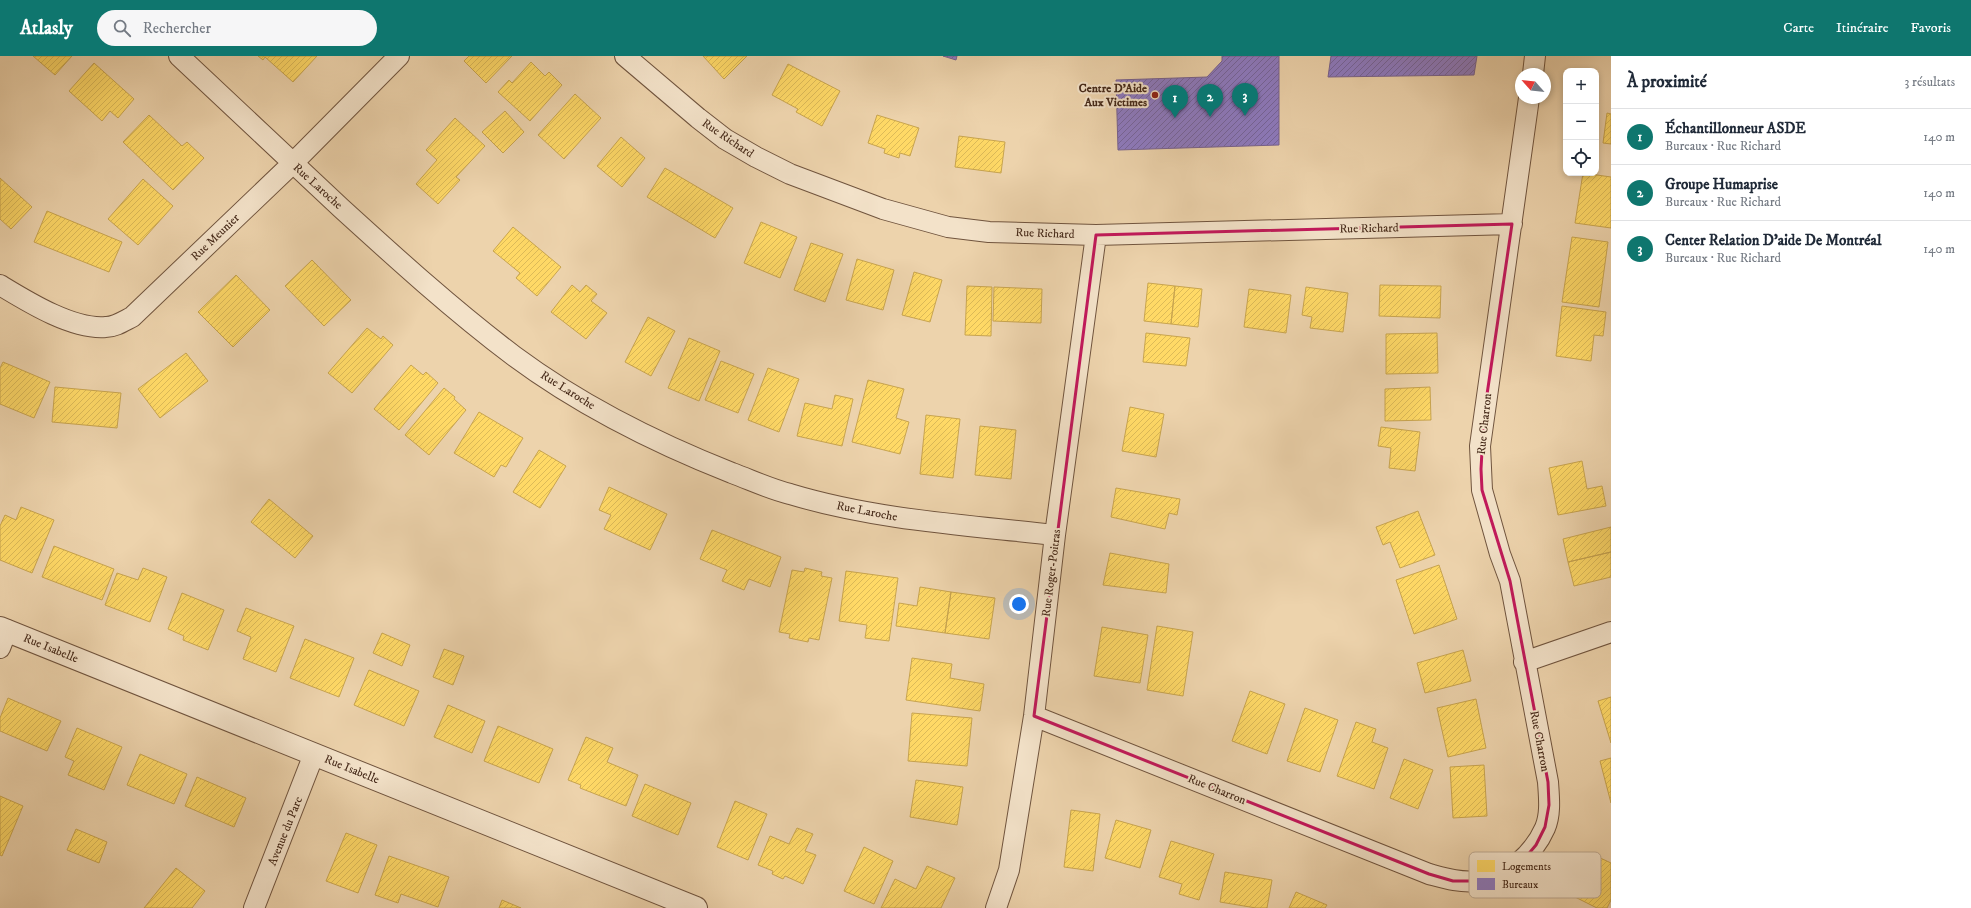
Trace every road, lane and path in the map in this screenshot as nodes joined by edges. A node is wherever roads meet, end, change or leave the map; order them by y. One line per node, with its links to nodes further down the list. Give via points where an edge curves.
1 (179, 56): 7 (street, Rue Laroche)
2 (399, 56): 7 (street, Rue Meunier)
3 (625, 56): 9 (street, Rue Richard, via 725,139 790,174 883,209 948,227 989,232)
4 (1535, 56): 5 (street)
5 (1533, 68)
6 (1528, 104): 8 (street, Rue Charron)
7 (292, 163): 10 (street, Rue Meunier, via 132,317 120,324 106,327 88,326 70,321); 11 (street, Rue Laroche, via 407,268 515,356 589,404 669,446 790,494 839,506 884,515)
8 (1512, 224): 9 (street, Rue Richard); 14 (street, Rue Charron, via 1480,446 1482,490 1510,581)
9 (1096, 235): 11 (street, Rue Roger-Poitras)
10 (0, 286)
11 (1055, 535): 15 (street, Rue Roger-Poitras)
12 (1611, 632): 14 (street)
13 (2, 635): 16 (street, Rue Isabelle)
14 (1524, 662): 17 (street, Rue Charron, via 1548,782 1549,805 1545,827)
15 (1034, 716): 18 (street, Rue Charron, via 1429,874); 21 (street, Rue Roger-Poitras, via 1009,870)
16 (314, 754): 19 (street, Avenue du Parc); 20 (street, Rue Isabelle)
17 (1530, 852)
18 (1469, 881)
19 (254, 908)
20 (696, 908)
21 (996, 908)

